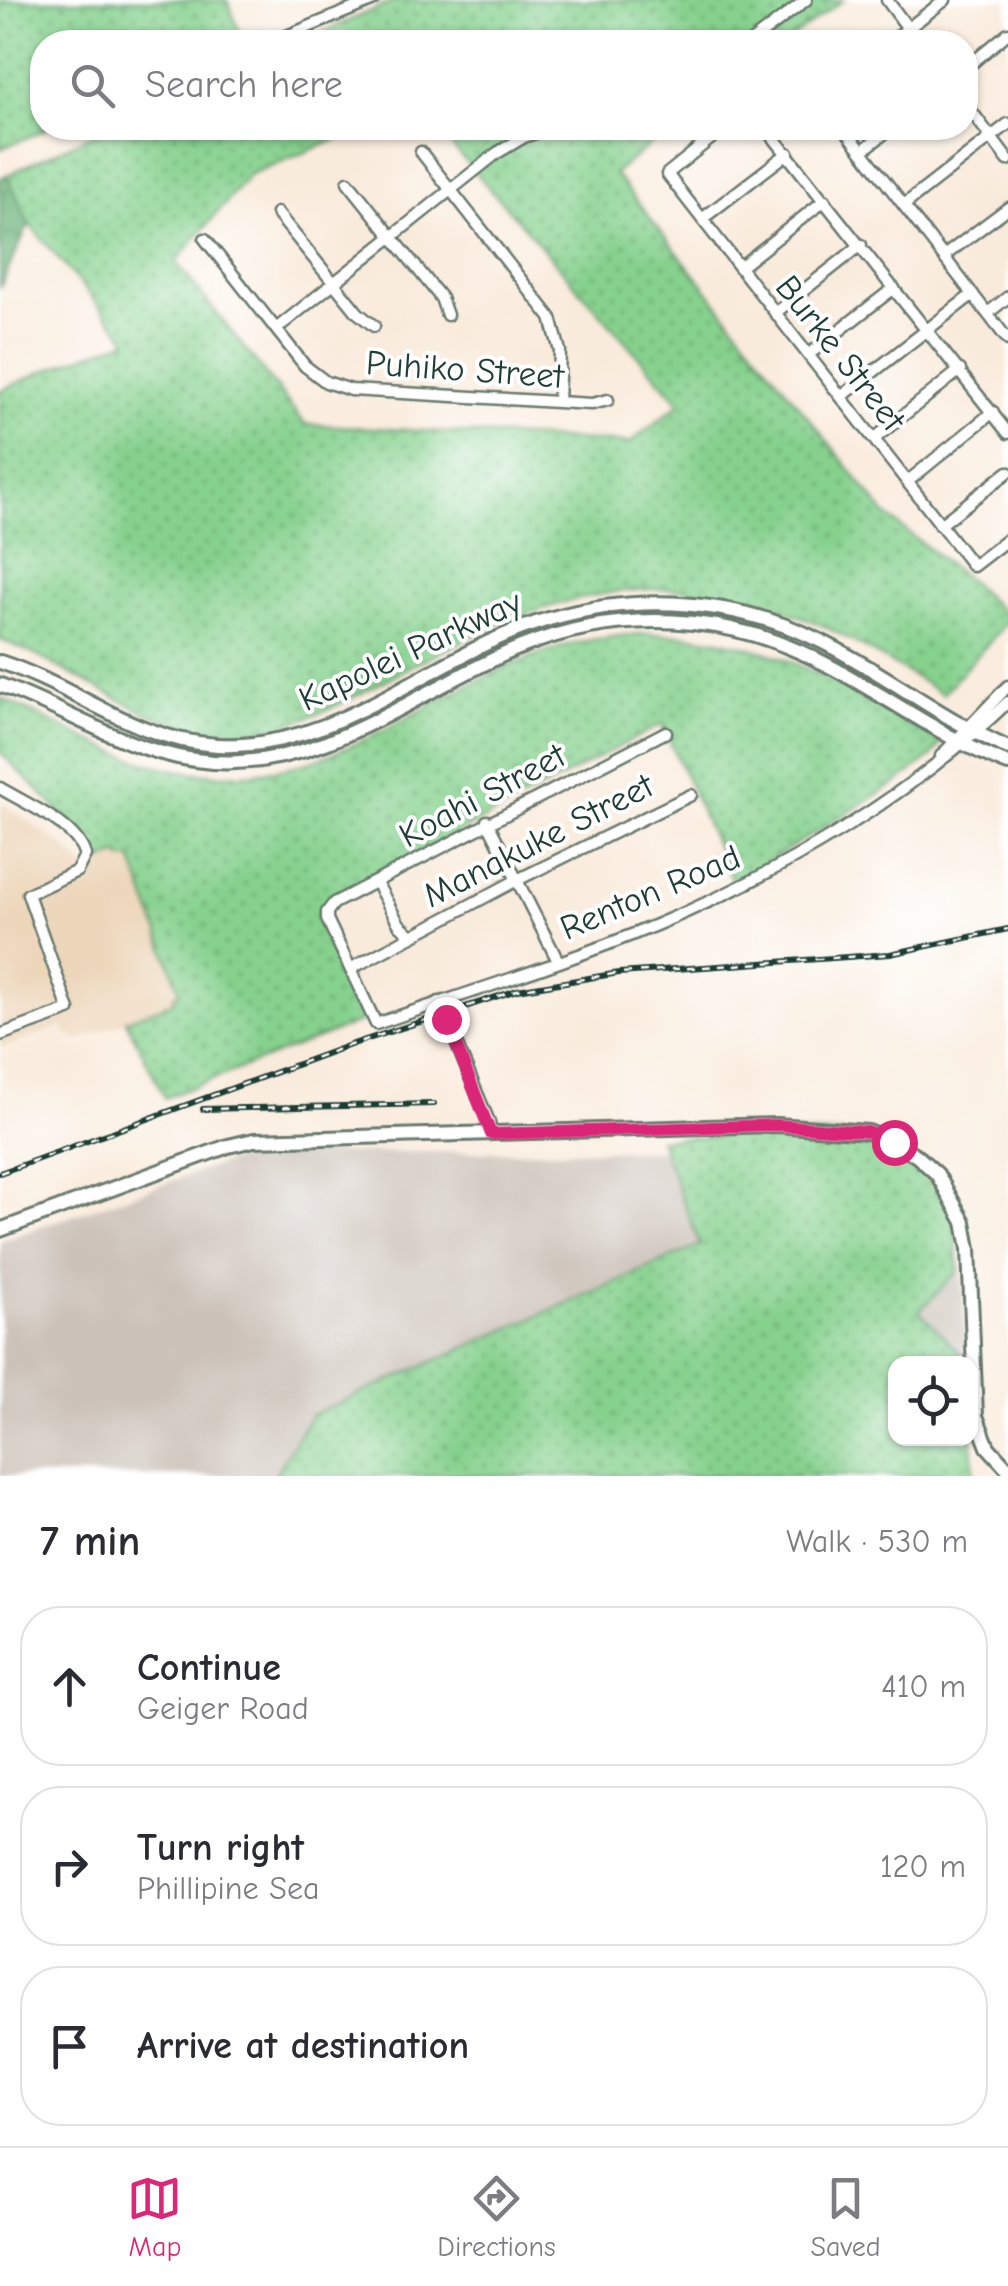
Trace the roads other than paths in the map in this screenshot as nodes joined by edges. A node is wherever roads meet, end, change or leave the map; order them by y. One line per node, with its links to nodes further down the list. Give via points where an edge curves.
1 (374, 0): 6 (street)
2 (806, 0): 7 (street)
3 (886, 0): 5 (street)
4 (944, 0): 5 (street)
5 (908, 28): 8 (street)
6 (301, 30)
7 (768, 30)
8 (905, 30)
9 (1008, 34): 10 (street)
10 (978, 58)
11 (978, 120): 13 (street)
12 (1008, 124): 13 (street)
13 (991, 138): 22 (street); 26 (street)
14 (522, 140): 24 (street)
15 (709, 140): 29 (street, Burke Street, via 667,174)
16 (777, 140): 21 (street)
17 (853, 140): 19 (street)
18 (876, 140): 19 (street)
19 (862, 151): 26 (street)
20 (421, 152): 24 (street)
21 (788, 153): 25 (street); 29 (street)
22 (1008, 160)
23 (348, 182): 30 (street)
24 (449, 191): 30 (street); 50 (street, via 554,324)
25 (825, 200): 32 (street); 34 (street)
26 (904, 205): 33 (street)
27 (1008, 208): 33 (street)
28 (277, 214): 35 (street)
29 (702, 219): 34 (street, Burke Street)
30 (392, 236): 35 (street); 41 (street)
31 (206, 239): 43 (street, Puhiko Street)
32 (861, 246): 36 (street); 40 (street)
33 (944, 256): 37 (street)
34 (740, 267): 40 (street, Burke Street)
35 (333, 283): 42 (street); 43 (street)
36 (894, 288): 44 (street); 46 (street)
37 (973, 294): 39 (street); 44 (street)
38 (1008, 297): 39 (street)
39 (988, 312): 45 (street)
40 (776, 313): 46 (street, Burke Street)
41 (447, 315)
42 (374, 326)
43 (276, 328): 50 (street, Puhiko Street, via 312,372 342,388)
44 (928, 330): 47 (street); 48 (street)
45 (1008, 340)
46 (808, 355): 48 (street, Burke Street)
47 (960, 370): 51 (street); 53 (street)
48 (841, 398): 53 (street, Burke Street)
49 (608, 400): 50 (street, Puhiko Street)
50 (558, 402)
51 (993, 412): 52 (street); 55 (street)
52 (1008, 432)
53 (874, 439): 55 (street, Burke Street)
54 (1008, 472): 56 (street)
55 (907, 482): 56 (street, Burke Street)
56 (940, 525): 57 (street, Burke Street, via 973,566)
57 (1004, 542): 58 (street)
58 (1008, 556)
59 (0, 662): 63 (main road, Kapolei Parkway, via 158,734 246,745 329,725 530,625 602,608 677,604 752,615 806,632)
60 (0, 685): 65 (main road, Kapolei Parkway, via 151,751 198,761 260,761 334,741 540,640 597,626 675,621 730,628 800,649)
61 (1008, 686): 62 (street, Renton Road)
62 (999, 705): 63 (street, Renton Road)
63 (972, 728): 65 (street, Renton Road); 66 (main road, Kapolei Parkway)
64 (666, 732): 70 (street, Koahi Street)
65 (960, 740): 67 (main road, Kapolei Parkway); 74 (street, Renton Road, via 840,829 755,878)
66 (1008, 748)
67 (1008, 764)
68 (0, 788): 77 (street, via 65,830 86,855 77,871 28,894 70,1010)
69 (690, 794): 71 (street, Manakuke Street)
70 (488, 822): 71 (street); 72 (street, Koahi Street)
71 (517, 880): 73 (street, Manakuke Street); 74 (street)
72 (376, 882): 73 (street, Manakuke Street); 75 (street, Koahi Street, via 327,912)
73 (410, 935): 75 (street, Manakuke Street)
74 (558, 961): 76 (street, Renton Road)
75 (352, 968): 76 (street, Renton Road, via 376,1024)
76 (439, 1002): 78 (street)
77 (0, 1036)
78 (491, 1134): 79 (main road, via 246,1141); 80 (main road, via 838,1128 868,1132 917,1156 937,1174 964,1222 976,1416 988,1447)
79 (0, 1227)
80 (1008, 1469)

